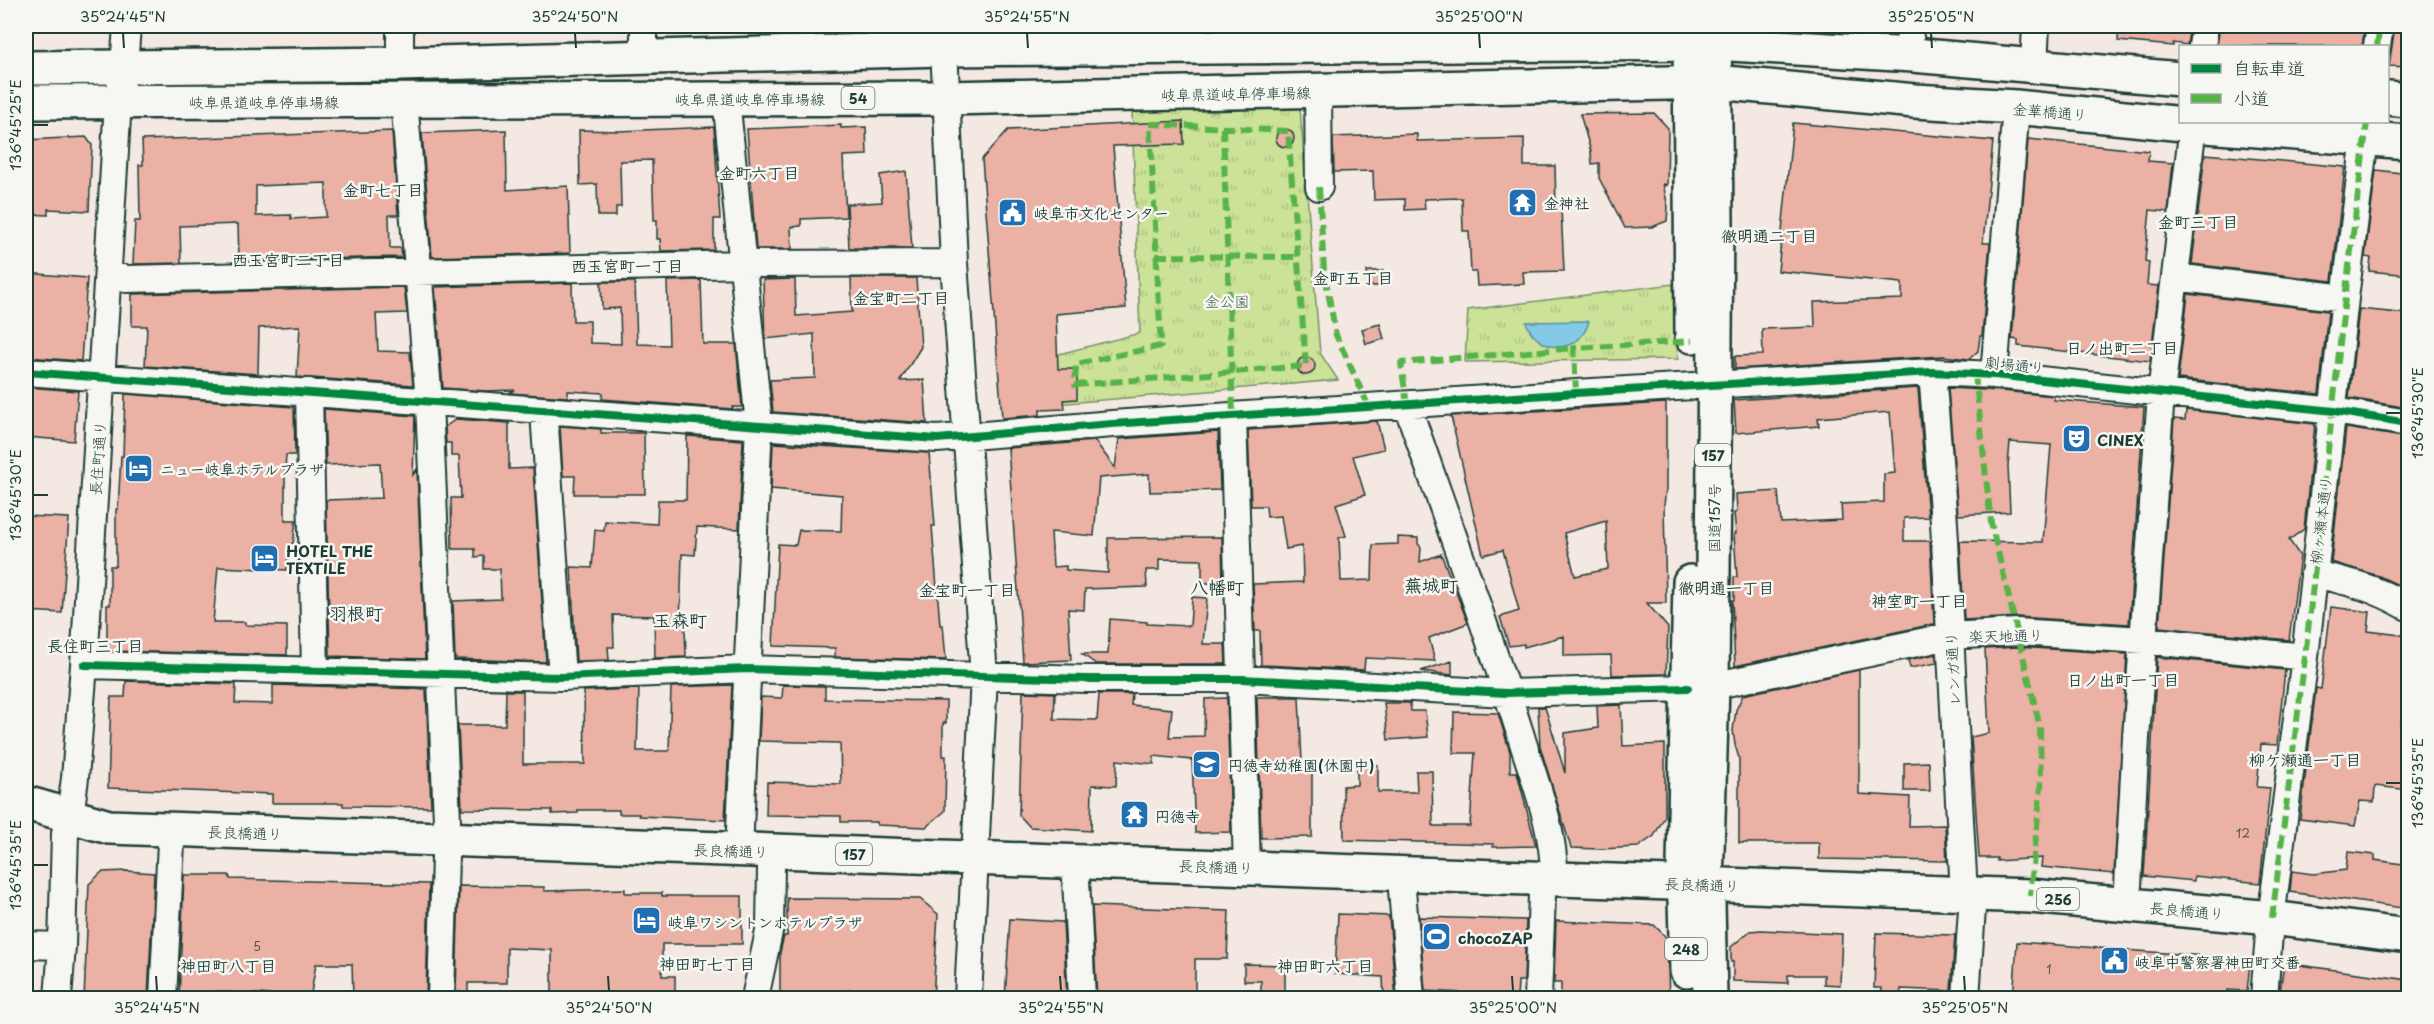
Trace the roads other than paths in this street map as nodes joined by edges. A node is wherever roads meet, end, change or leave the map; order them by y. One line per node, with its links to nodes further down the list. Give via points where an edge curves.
1 (127, 26): 17 (street, 長住町通り)
2 (400, 26): 14 (street)
3 (2036, 26): 15 (street)
4 (2205, 26): 12 (street)
5 (2380, 26): 13 (street)
6 (1702, 34): 7 (main road); 10 (main road); 19 (main road, 国道157号 / 157)
7 (1569, 35): 8 (main road)
8 (1311, 36): 9 (main road)
9 (943, 37): 11 (main road); 22 (street)
10 (1910, 40): 15 (main road)
11 (644, 41): 14 (main road)
12 (2202, 45)
13 (2377, 45)
14 (400, 64): 17 (main road)
15 (2034, 66): 18 (main road)
16 (26, 68): 17 (main road)
17 (124, 68): 26 (street, 長住町通り)
18 (2179, 79)
19 (1704, 83): 20 (main road, 岐阜県道岐阜停車場線 / 54); 28 (main road, 金華橋通り); 43 (main road, 国道157号 / 157)
20 (1318, 91): 22 (main road, 岐阜県道岐阜停車場線 / 54); 32 (street)
21 (726, 98): 22 (main road, 岐阜県道岐阜停車場線 / 54); 24 (main road, 岐阜県道岐阜停車場線 / 54); 34 (street)
22 (946, 98): 33 (street)
23 (2389, 98): 25 (main road)
24 (404, 99): 26 (main road, 岐阜県道岐阜停車場線 / 54); 35 (street)
25 (2409, 100)
26 (118, 101): 27 (main road, 岐阜県道岐阜停車場線 / 54); 36 (street, 長住町通り)
27 (26, 102)
28 (2016, 107): 29 (main road, 金華橋通り); 41 (street)
29 (2193, 125): 30 (main road, 金華橋通り); 37 (street)
30 (2367, 130): 31 (main road, 金華橋通り); 38 (street, 柳ヶ瀬本通り)
31 (2409, 142)
32 (1319, 188)
33 (954, 263): 34 (street); 53 (street)
34 (744, 264): 35 (street); 52 (street)
35 (420, 273): 36 (street, via 126,279); 46 (street)
36 (109, 275): 42 (street, 長住町通り)
37 (2175, 277): 38 (street); 45 (street)
38 (2345, 298): 48 (street, 柳ヶ瀬本通り)
39 (26, 372): 42 (street, 劇場通り)
40 (1932, 372): 41 (street, 劇場通り); 43 (street, 劇場通り); 56 (street, レンガ通り)
41 (1994, 375): 45 (street, 劇場通り)
42 (102, 379): 44 (street, 劇場通り); 59 (street, 長住町通り)
43 (1703, 386): 47 (street, 劇場通り); 66 (main road, 国道157号 / 157)
44 (309, 392): 46 (street, 劇場通り); 61 (street)
45 (2161, 394): 48 (street, 劇場通り); 57 (street)
46 (429, 402): 49 (street, 劇場通り); 62 (street)
47 (1407, 405): 50 (street, 劇場通り); 67 (street)
48 (2334, 411): 51 (street, 劇場通り); 54 (street, 柳ヶ瀬本通り)
49 (544, 412): 52 (street, 劇場通り); 64 (street)
50 (1233, 416): 53 (street, 劇場通り); 65 (street)
51 (2409, 423)
52 (759, 425): 53 (street, 劇場通り, via 937,439); 60 (street)
53 (966, 437): 63 (street)
54 (2314, 574): 55 (street, via 2382,592); 58 (street, 柳ヶ瀬本通り)
55 (2409, 607)
56 (1950, 636): 57 (street, 楽天地通り, via 2017,632); 66 (street, 楽天地通り); 81 (street, レンガ通り)
57 (2143, 639): 58 (street, 楽天地通り); 82 (street)
58 (2305, 657): 83 (street, 柳ヶ瀬本通り)
59 (84, 665): 61 (street, 楽天地通り); 70 (street, 長住町通り)
60 (747, 669): 63 (street, 楽天地通り); 64 (street, 楽天地通り); 73 (street)
61 (315, 671): 62 (street, 楽天地通り)
62 (441, 674): 64 (street, 楽天地通り); 72 (street)
63 (984, 676): 65 (street, 楽天地通り); 76 (street)
64 (562, 677)
65 (1242, 680): 67 (street, 楽天地通り); 74 (street)
66 (1700, 687): 67 (street, 楽天地通り); 80 (main road, 国道157号 / 157)
67 (1507, 693): 78 (street, via 1554,858)
68 (26, 803): 70 (main road, 長良橋通り / 157)
69 (26, 822): 70 (main road, 長良橋通り / 157)
70 (67, 824): 71 (main road, 長良橋通り / 157, via 108,841); 72 (main road, 長良橋通り / 157); 86 (street, 長住町通り)
71 (171, 843): 72 (main road, 長良橋通り / 157); 89 (street)
72 (445, 847): 73 (main road, 長良橋通り / 157); 75 (main road, 長良橋通り / 157); 90 (street)
73 (740, 850): 76 (main road, 長良橋通り / 157)
74 (1247, 867): 76 (main road, 長良橋通り / 157); 78 (main road, 長良橋通り / 157)
75 (771, 868): 76 (main road, 長良橋通り / 157); 91 (street, via 770,927)
76 (973, 869): 77 (main road, 長良橋通り / 157); 92 (street)
77 (1076, 879): 79 (main road, 長良橋通り / 157); 93 (street)
78 (1548, 887): 79 (main road, 長良橋通り / 157); 80 (main road, 長良橋通り / 157); 95 (street)
79 (1402, 890): 94 (street)
80 (1696, 892): 81 (main road, 長良橋通り / 256); 96 (main road, 248); 97 (main road, 248)
81 (1968, 901): 82 (main road, 長良橋通り / 256, via 2030,896); 83 (main road, 長良橋通り / 256, via 2127,920); 98 (street, レンガ通り)
82 (2127, 904): 83 (main road, 長良橋通り / 256)
83 (2271, 926): 84 (main road, 長良橋通り / 256); 87 (main road, 長良橋通り / 256); 99 (street, 柳ヶ瀬本通り)
84 (2409, 936)
85 (26, 945): 86 (street)
86 (62, 946): 88 (street, 長住町通り)
87 (2409, 953)
88 (58, 999)
89 (163, 999)
90 (441, 999)
91 (755, 999)
92 (968, 999)
93 (1082, 999)
94 (1410, 999)
95 (1538, 999)
96 (1688, 999)
97 (1710, 999)
98 (1966, 999)
99 (2264, 999)

